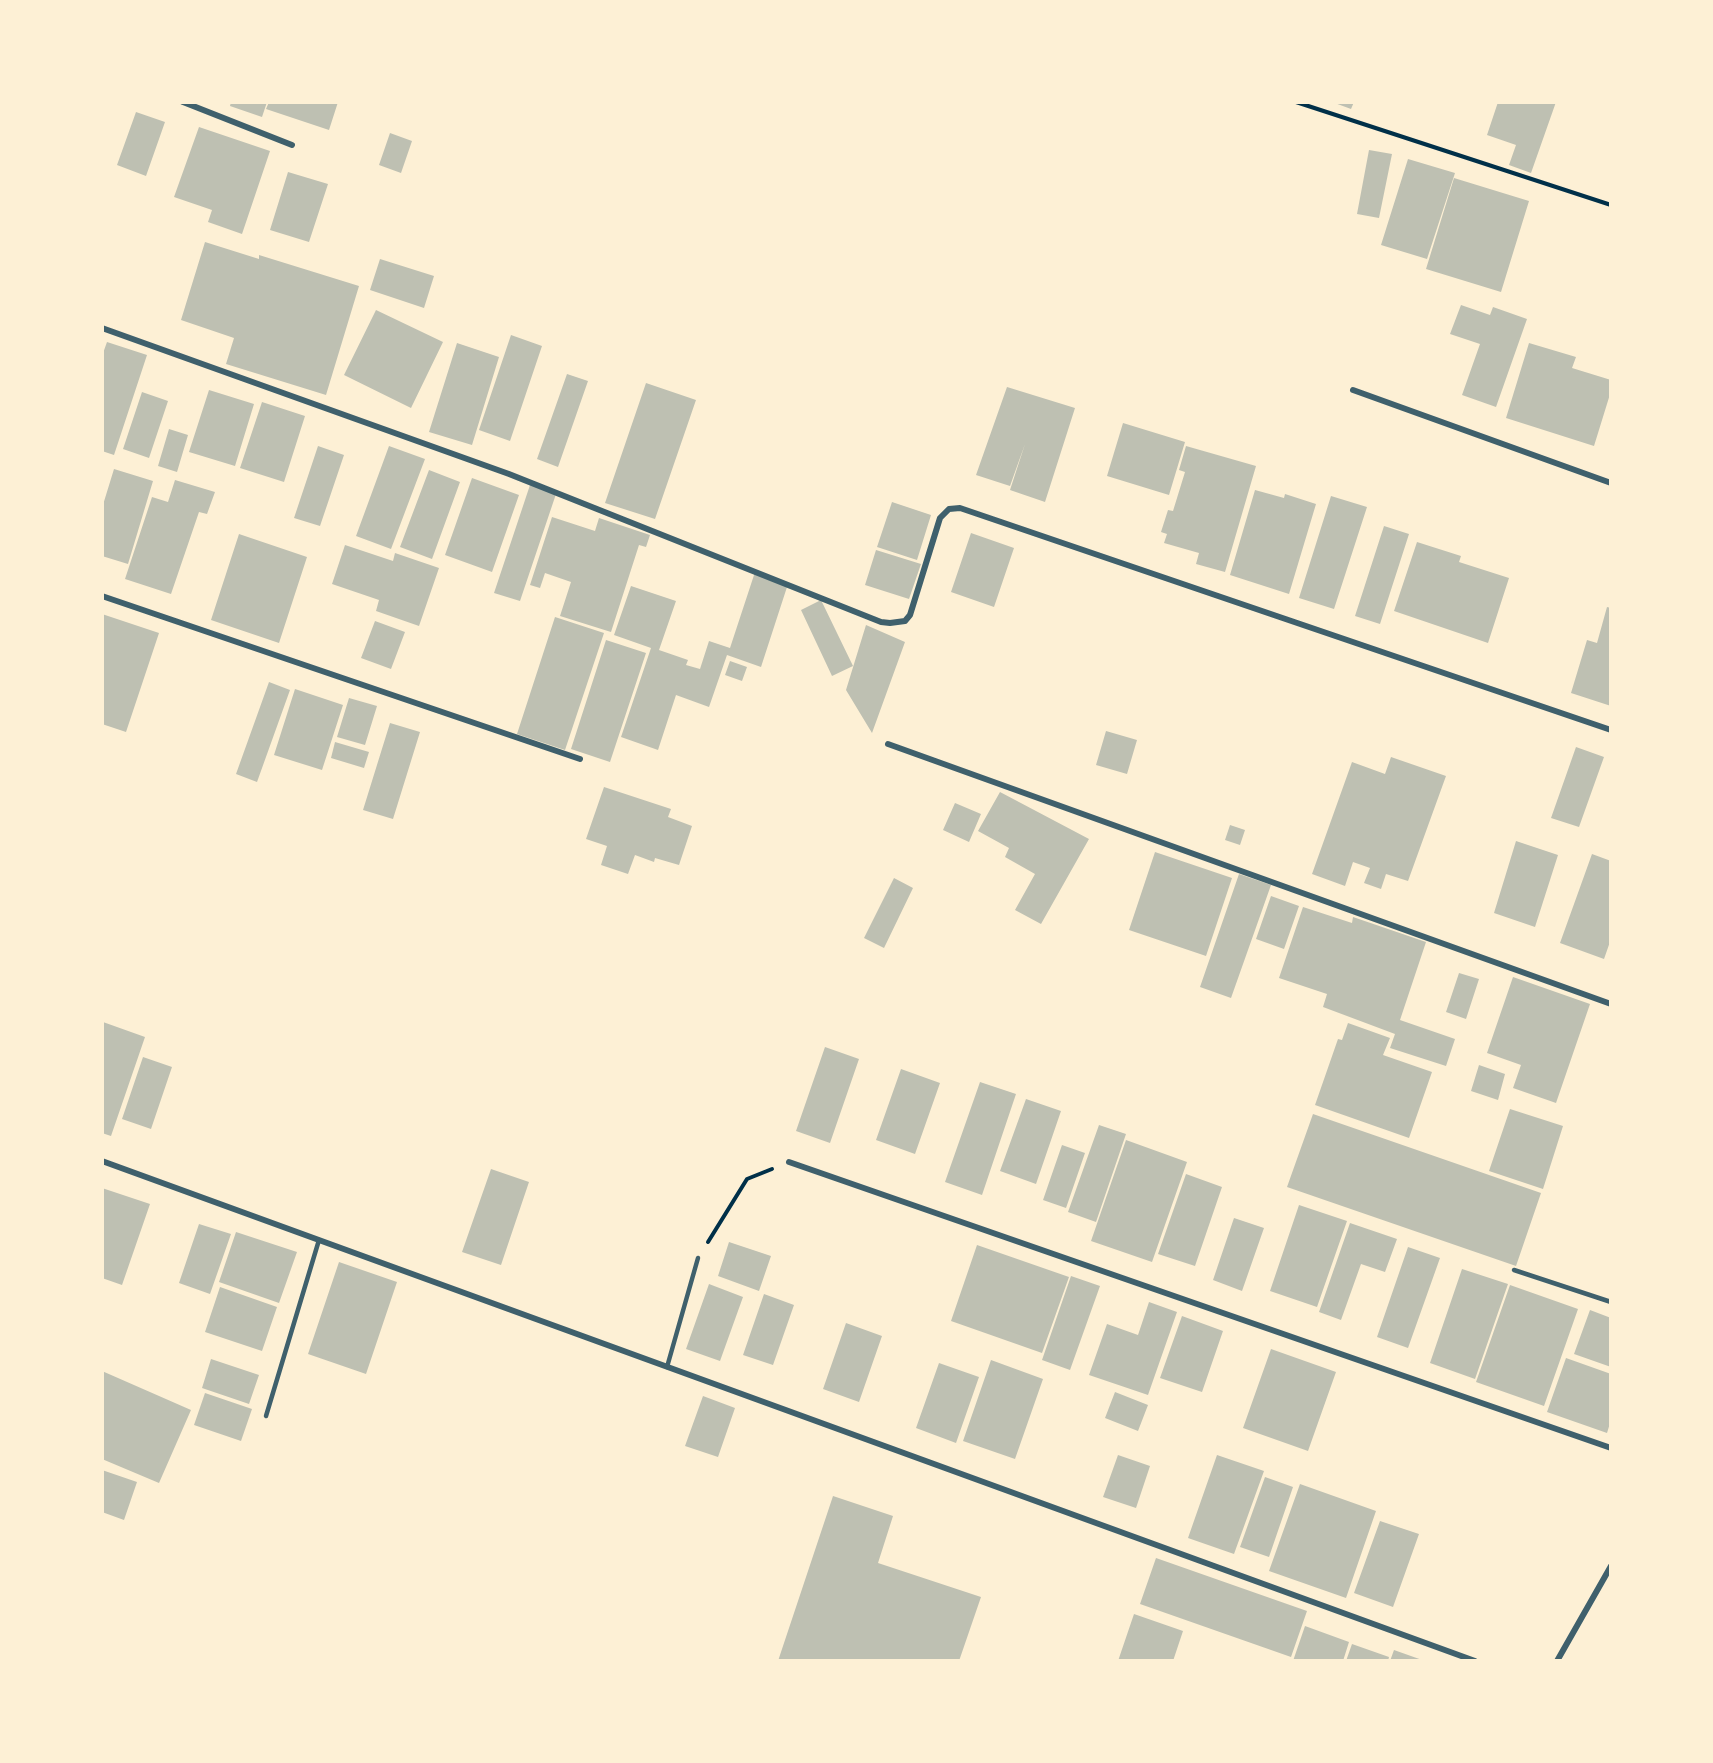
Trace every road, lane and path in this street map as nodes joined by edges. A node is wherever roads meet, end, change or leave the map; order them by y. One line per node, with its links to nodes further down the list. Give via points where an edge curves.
1 (183, 102): 3 (street)
2 (1296, 102): 4 (path)
3 (292, 145)
4 (1611, 205)
5 (102, 328): 9 (street, via 509,474 880,622 905,621 910,615 940,518 949,509 960,508)
6 (1353, 390): 7 (street)
7 (1611, 483)
8 (102, 596): 11 (street)
9 (1611, 730)
10 (888, 744): 12 (street)
11 (580, 759)
12 (1611, 1004)
13 (102, 1161): 15 (street)
14 (789, 1162): 16 (path, via 747,1179); 21 (street)
15 (319, 1240): 19 (street); 20 (lane)
16 (698, 1258): 19 (lane)
17 (1514, 1270): 18 (lane)
18 (1611, 1302)
19 (667, 1367): 23 (street)
20 (266, 1416)
21 (1611, 1448)
22 (1611, 1566): 24 (street)
23 (1475, 1661)
24 (1557, 1661)

